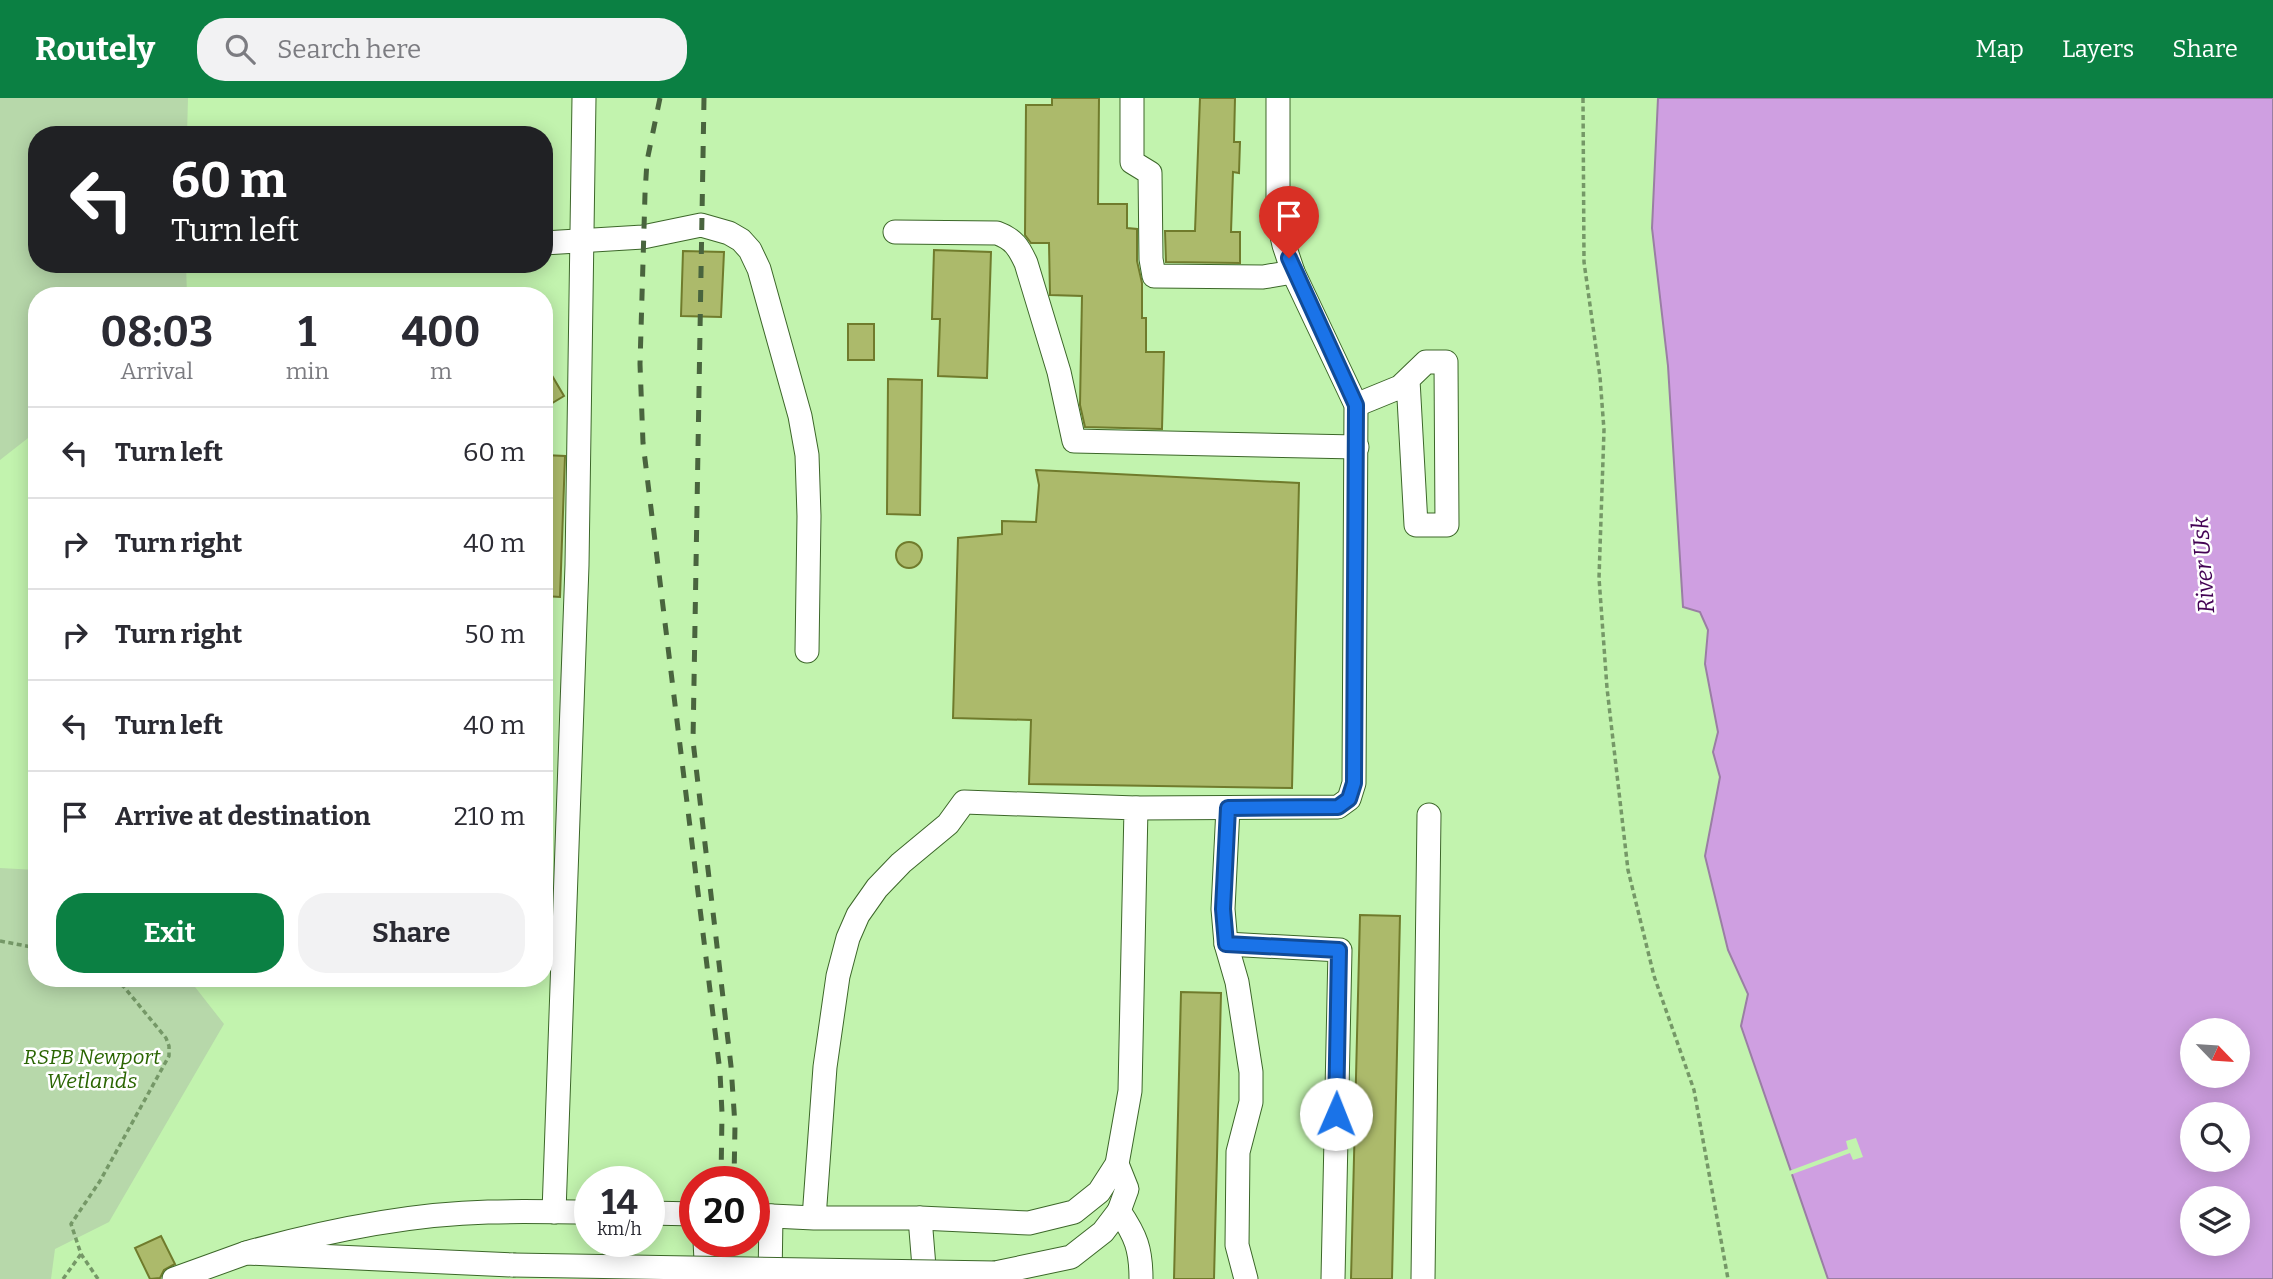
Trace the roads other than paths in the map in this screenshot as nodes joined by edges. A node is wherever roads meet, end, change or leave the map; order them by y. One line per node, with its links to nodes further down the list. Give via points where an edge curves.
1 (584, 98): 5 (street)
2 (1132, 98): 7 (street, via 1132,162 1150,173 1154,276)
3 (1278, 98): 7 (street, via 1278,219)
4 (895, 232): 10 (street, via 997,233 1018,246 1059,373 1074,441)
5 (580, 242): 6 (street); 11 (street, via 643,237 701,225 729,233 750,250 800,416 807,455); 18 (street, via 577,565)
6 (553, 243)
7 (1293, 272): 9 (street)
8 (1408, 380): 8 (street, via 1426,362 1446,362 1447,525 1416,525); 9 (street)
9 (1356, 405): 10 (street)
10 (1357, 447): 13 (street, via 1354,783 1349,799 1338,807)
11 (807, 651)
12 (1136, 808): 13 (street); 16 (street, via 1130,1091); 21 (street, via 964,802 948,824 877,888 858,915 838,976 824,1067)
13 (1228, 808): 15 (street, via 1223,909)
14 (1429, 815): 35 (street)
15 (1226, 944): 33 (street, via 1237,982 1251,1072 1251,1102 1238,1152 1237,1245); 34 (street, via 1339,950)
16 (1116, 1164): 17 (street, via 1127,1189); 22 (street, via 1099,1192 1074,1212 1029,1223)
17 (1119, 1211): 23 (street, bridge, via 1071,1257 995,1273 513,1265); 32 (street, via 1141,1254)
18 (554, 1212): 19 (street); 23 (street, via 393,1220)
19 (574, 1212)
20 (770, 1216): 21 (street)
21 (814, 1218): 22 (street)
22 (920, 1218): 31 (street)
23 (246, 1253): 27 (street)
24 (614, 1257): 28 (street)
25 (706, 1257): 29 (street)
26 (767, 1257): 30 (street)
27 (174, 1279)
28 (613, 1279)
29 (707, 1279)
30 (770, 1279)
31 (925, 1279)
32 (1141, 1279)
33 (1246, 1279)
34 (1333, 1279)
35 (1423, 1279)

